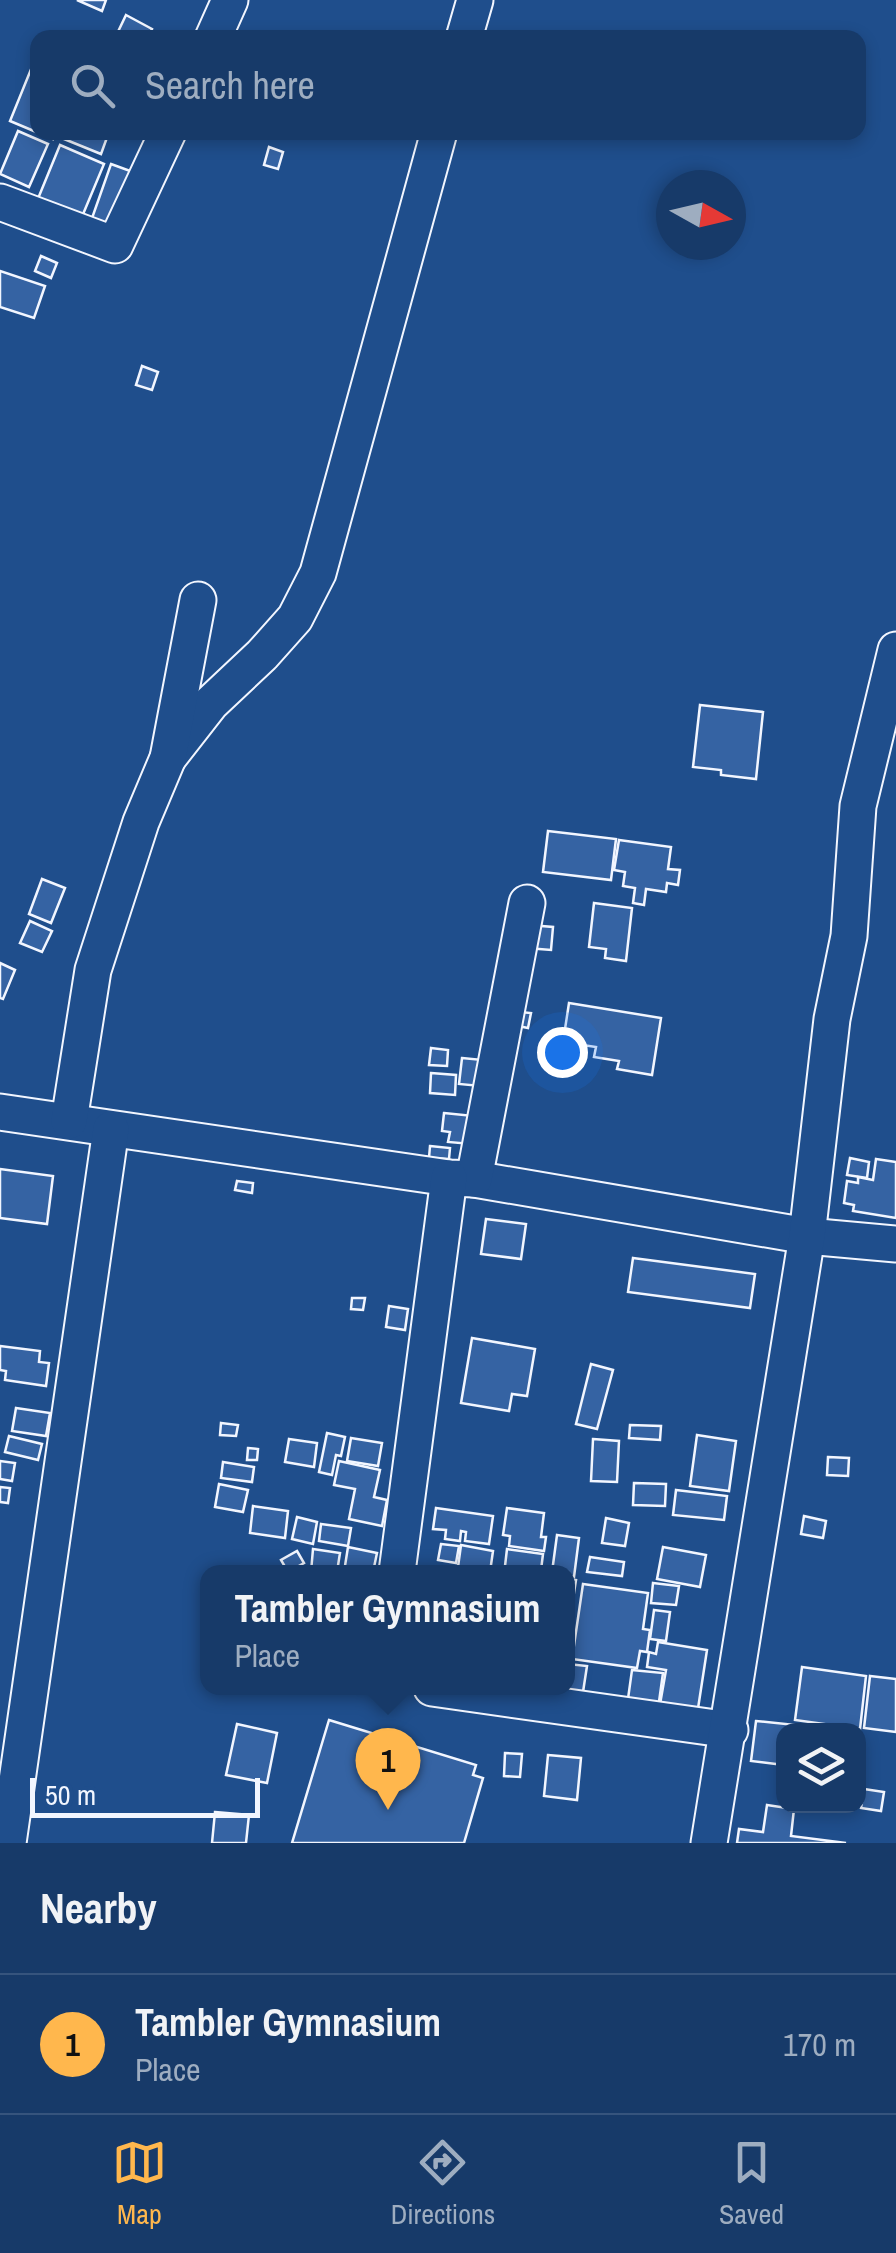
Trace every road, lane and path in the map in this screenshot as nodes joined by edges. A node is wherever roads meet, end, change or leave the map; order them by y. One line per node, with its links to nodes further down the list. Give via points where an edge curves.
1 (230, 0): 3 (street)
2 (474, 0): 4 (street)
3 (217, 30)
4 (466, 30)
5 (164, 140): 7 (street, via 115,246)
6 (436, 140): 10 (street, via 318,573 295,618 211,703)
7 (0, 202)
8 (198, 600): 10 (street)
9 (896, 650): 16 (street, via 858,806 849,936 832,1018)
10 (168, 758): 13 (street, via 92,970)
11 (527, 904): 15 (street)
12 (0, 1112): 13 (street)
13 (69, 1122): 14 (street)
14 (111, 1129): 15 (street); 21 (street)
15 (462, 1179): 16 (street); 18 (street)
16 (807, 1236): 17 (street); 20 (street)
17 (896, 1244)
18 (398, 1565)
19 (482, 1695): 20 (street)
20 (730, 1730): 22 (street)
21 (8, 1843)
22 (710, 1843)

